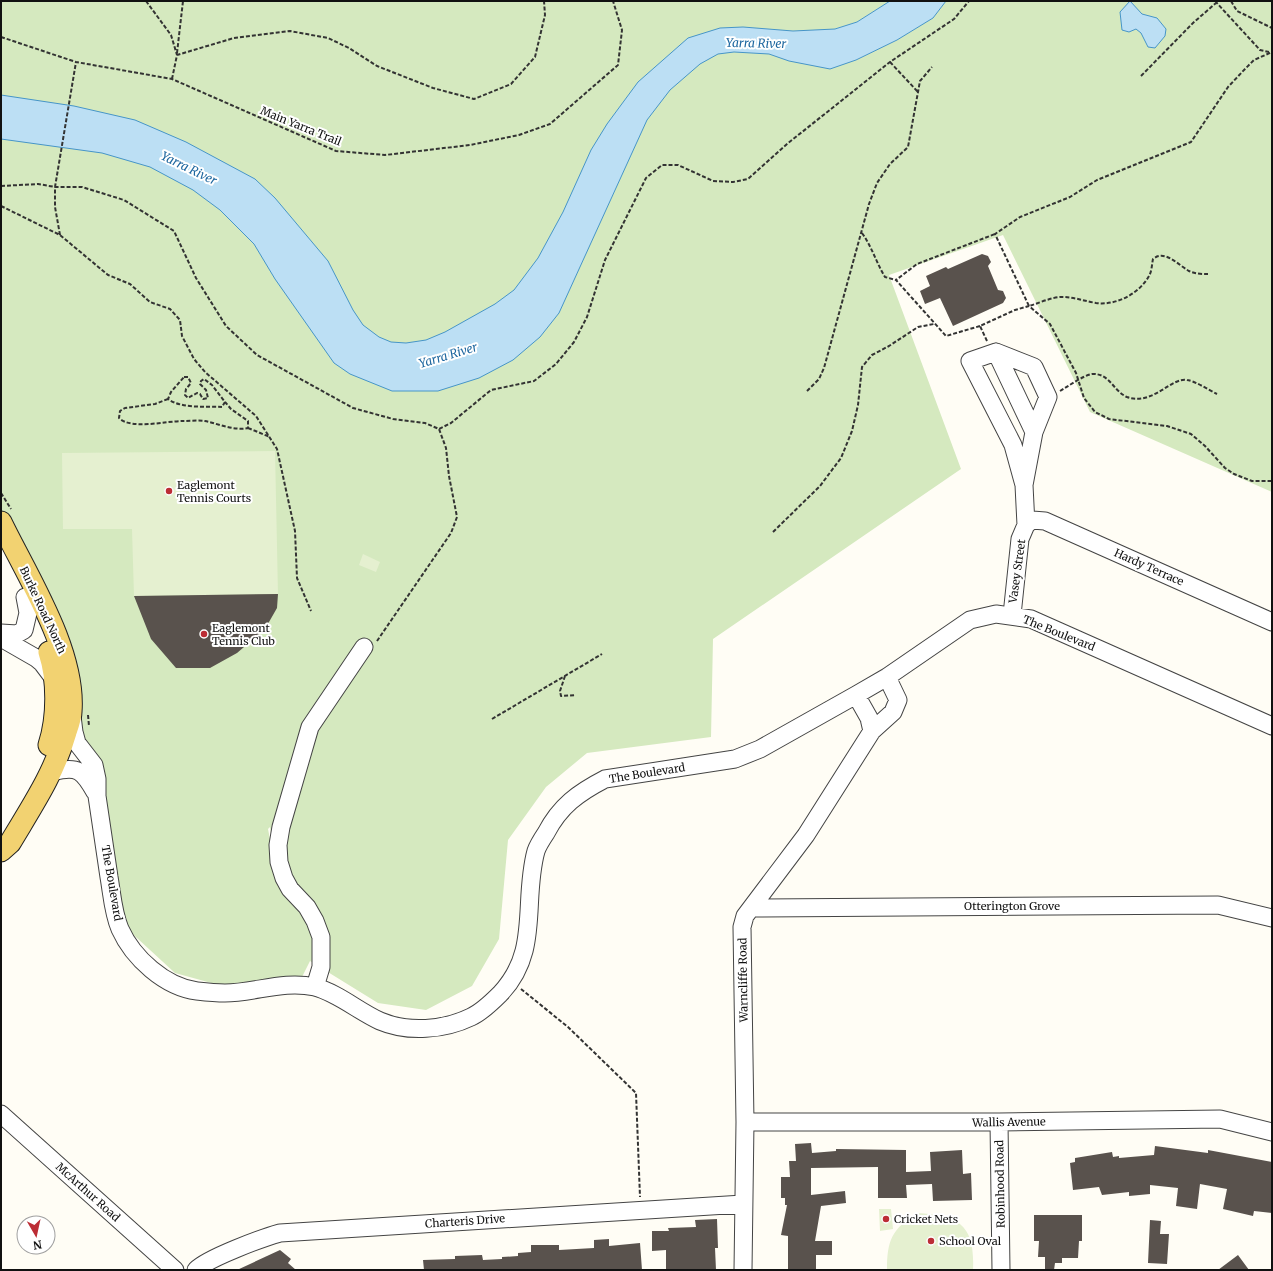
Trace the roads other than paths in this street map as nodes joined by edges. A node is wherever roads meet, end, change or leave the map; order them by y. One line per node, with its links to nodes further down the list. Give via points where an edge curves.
1 (993, 350): 2 (street); 2 (street, Vasey Street, via 1034,367 1048,397); 3 (street, via 970,361 1013,445)
2 (1034, 432): 3 (street, Vasey Street)
3 (1024, 485): 5 (street, Vasey Street)
4 (1, 522): 16 (main road, Burke Road North, via 63,652 70,686)
5 (1026, 525): 8 (street, Vasey Street, via 1020,538); 9 (street, Hardy Terrace, via 1032,520 1045,521)
6 (1, 553): 7 (main road, Burke Road North)
7 (25, 598): 10 (street, via 28,613 24,630 17,634); 14 (main road, Burke Road North, via 44,634)
8 (1012, 615): 13 (street, The Boulevard, via 996,614 970,620); 17 (street, The Boulevard, via 1031,619)
9 (1272, 622)
10 (1, 633)
11 (1, 638): 14 (street, via 36,658)
12 (364, 647): 25 (street, via 310,727 278,845 279,862 284,878 290,889 307,907 321,938 321,968)
13 (887, 677): 15 (street, The Boulevard); 18 (street, Warncliffe Road, via 898,700 893,712)
14 (54, 679): 21 (main road, Burke Road North, via 55,719 44,762)
15 (856, 695): 18 (street, via 869,718); 25 (street, The Boulevard, via 760,749 735,759 605,780 586,788 566,804 550,824 536,850 525,951 512,981 492,1002 472,1017 437,1028 405,1027 380,1021 341,998)
16 (71, 712): 19 (main road, Burke Road North); 20 (street, The Boulevard, via 75,738 94,765)
17 (1272, 726)
18 (872, 731): 23 (street, Warncliffe Road, via 806,835)
19 (53, 772): 20 (street, The Boulevard, via 64,768 76,769 85,774); 22 (main road, Burke Road North, via 10,843)
20 (97, 796): 25 (street, The Boulevard, via 114,909 120,929 132,949 145,963 167,981 195,991 228,993 270,986)
21 (1, 835)
22 (1, 851)
23 (751, 908): 24 (street, Otterington Grove, via 1218,905); 27 (street, Warncliffe Road, via 744,916 742,927)
24 (1272, 918)
25 (315, 987)
26 (1, 1114): 31 (street, McArthur Road)
27 (744, 1122): 28 (street, Wallis Avenue); 30 (street, Warncliffe Road)
28 (999, 1122): 29 (street, Wallis Avenue, via 1220,1119); 34 (street, Robinhood Road)
29 (1272, 1132)
30 (743, 1204): 32 (street, Charteris Drive, via 280,1233 264,1237 205,1263); 33 (street, Warncliffe Road)
31 (175, 1270)
32 (196, 1270)
33 (743, 1270)
34 (1001, 1270)

